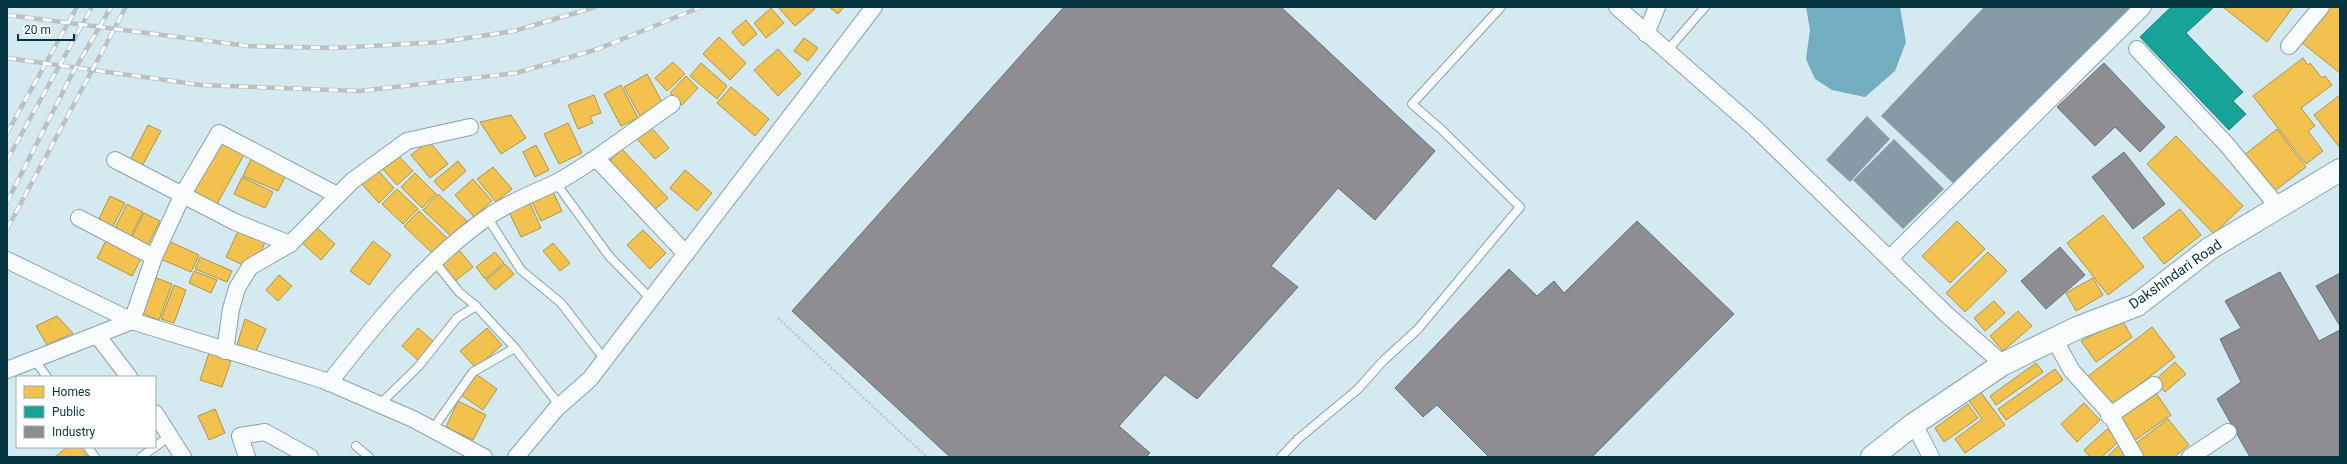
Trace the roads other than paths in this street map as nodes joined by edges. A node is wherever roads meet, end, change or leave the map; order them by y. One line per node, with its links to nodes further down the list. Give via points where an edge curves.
1 (874, 7): 24 (street)
2 (1501, 7): 64 (lane, via 1412,104 1520,207 1418,329 1383,361 1358,389 1298,439)
3 (1617, 7): 8 (street)
4 (1657, 7): 8 (street)
5 (1705, 7): 11 (lane)
6 (2143, 7): 26 (street)
7 (2321, 7): 9 (street)
8 (1646, 34): 11 (street)
9 (2289, 46)
10 (2137, 49): 20 (street, via 2227,145)
11 (1667, 51): 26 (street, via 1755,128)
12 (672, 104): 14 (street)
13 (470, 127): 19 (street, via 407,141)
14 (596, 158): 17 (street); 24 (street)
15 (115, 160): 18 (street)
16 (2340, 170): 20 (street, Dakshindari Road)
17 (556, 183): 21 (street, via 505,205); 29 (lane, via 609,256)
18 (183, 194): 19 (street, via 220,133); 23 (street, via 235,222); 25 (street)
19 (337, 195): 23 (street)
20 (2279, 208): 33 (street, Dakshindari Road, via 2209,250 2137,305)
21 (487, 217): 28 (street); 37 (lane, via 521,270 561,303)
22 (79, 218): 25 (street)
23 (290, 244): 35 (street, via 250,267 237,288 231,309)
24 (686, 254): 29 (street)
25 (154, 257): 31 (street)
26 (1890, 258): 38 (street, via 1946,314)
27 (7, 260): 31 (street)
28 (434, 261): 30 (lane, via 459,292); 42 (street, via 372,329)
29 (651, 299): 37 (street)
30 (476, 306): 34 (lane); 44 (lane, via 457,318 418,367)
31 (132, 321): 32 (street); 35 (street)
32 (97, 335): 36 (street); 41 (street)
33 (2054, 339): 38 (street, Dakshindari Road); 47 (street, via 2072,371 2109,412)
34 (515, 348): 45 (lane); 49 (lane, via 473,372)
35 (226, 351): 42 (street)
36 (34, 359): 39 (street); 40 (lane)
37 (605, 360): 45 (street, via 590,379)
38 (2003, 364): 48 (street, Dakshindari Road)
39 (7, 370)
40 (46, 376)
41 (128, 376)
42 (329, 383): 44 (street)
43 (2154, 386): 47 (street)
44 (379, 405): 49 (street)
45 (560, 406): 63 (street)
46 (156, 415): 51 (street)
47 (2109, 416): 67 (street)
48 (1914, 424): 65 (street, Dakshindari Road); 66 (street)
49 (432, 430): 62 (street)
50 (2228, 432): 68 (street)
51 (170, 436): 52 (lane); 58 (street)
52 (156, 446)
53 (356, 446): 61 (lane)
54 (89, 448): 56 (lane)
55 (153, 448): 57 (lane)
56 (95, 457)
57 (141, 457)
58 (183, 457)
59 (247, 457): 60 (street, via 240,436 265,432)
60 (310, 457)
61 (369, 457)
62 (484, 457)
63 (516, 457)
64 (1281, 457)
65 (1872, 457)
66 (1931, 457)
67 (2135, 457)
68 (2190, 457)

